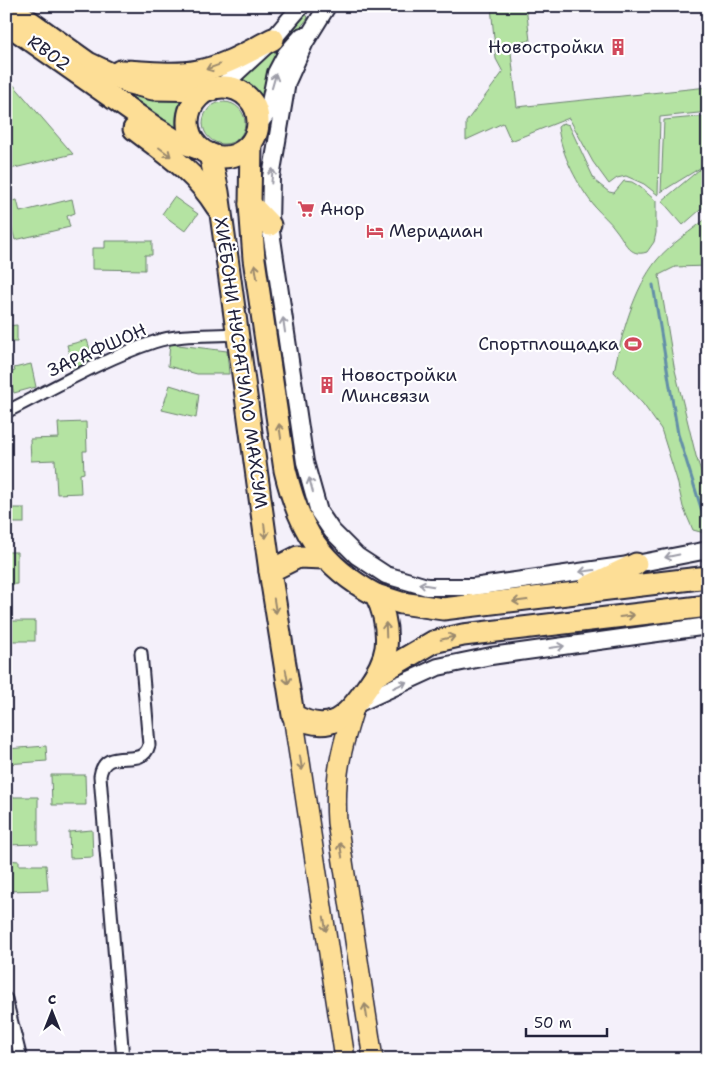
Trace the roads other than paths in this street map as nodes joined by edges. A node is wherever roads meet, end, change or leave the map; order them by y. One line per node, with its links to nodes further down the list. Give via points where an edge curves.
1 (8, 6): 6 (highway, RB02)
2 (301, 6): 5 (street)
3 (327, 7): 8 (street, one-way to 3, via 268,112 276,73 286,54); 12 (street, one-way to 3, via 271,177 287,82 305,42)
4 (6, 23): 6 (highway, RB02)
5 (273, 39): 6 (highway, one-way to 6, via 199,71); 7 (street)
6 (95, 73): 7 (highway, via 153,89); 9 (highway, via 173,139); 11 (highway, one-way to 11, via 119,118 195,176)
7 (216, 89): 8 (highway, via 231,88 248,98 254,106); 9 (highway, via 196,100 189,116 190,134)
8 (254, 134): 9 (highway, via 245,149 228,156); 10 (highway, ХИЁБОНИ НУСРАТУЛЛО МАХСУМ)
9 (205, 151): 11 (highway, ХИЁБОНИ НУСРАТУЛЛО МАХСУМ, via 218,192)
10 (250, 204): 12 (highway); 16 (highway, ХИЁБОНИ НУСРАТУЛЛО МАХСУМ, one-way to 10, via 297,515 285,470 254,260)
11 (219, 210): 13 (highway, ХИЁБОНИ НУСРАТУЛЛО МАХСУМ)
12 (270, 225): 17 (street, one-way to 12, via 474,587 427,587 386,575 357,556 332,531 319,512 305,462)
13 (238, 334): 14 (street, ЗАРАФШОН, via 169,338 154,342); 18 (highway, ХИЁБОНИ НУСРАТУЛЛО МАХСУМ, one-way to 18)
14 (6, 412)
15 (708, 550): 17 (street, one-way to 17)
16 (324, 558): 18 (highway, via 298,557); 21 (highway, ХИЁБОНИ НУСРАТУЛЛО МАХСУМ, via 356,585)
17 (636, 564): 20 (highway)
18 (270, 572): 27 (highway, ХИЁБОНИ НУСРАТУЛЛО МАХСУМ, one-way to 27)
19 (708, 577): 20 (highway)
20 (573, 594): 21 (highway, one-way to 21, via 443,609 401,604)
21 (376, 595): 25 (highway, one-way to 21, via 386,649 386,623)
22 (708, 606): 25 (highway, one-way to 22, via 433,642 463,635)
23 (708, 626): 26 (street, one-way to 23, via 438,668 491,656)
24 (141, 654): 30 (street, via 147,752 141,756 108,760 102,766 100,776)
25 (375, 676): 26 (highway)
26 (355, 705): 27 (highway, via 340,719 327,724 313,724); 32 (main road, one-way to 26, via 335,791 339,756)
27 (293, 715): 31 (main road, one-way to 31)
28 (6, 999): 29 (street)
29 (21, 1059)
30 (123, 1059)
31 (345, 1059)
32 (373, 1059)

